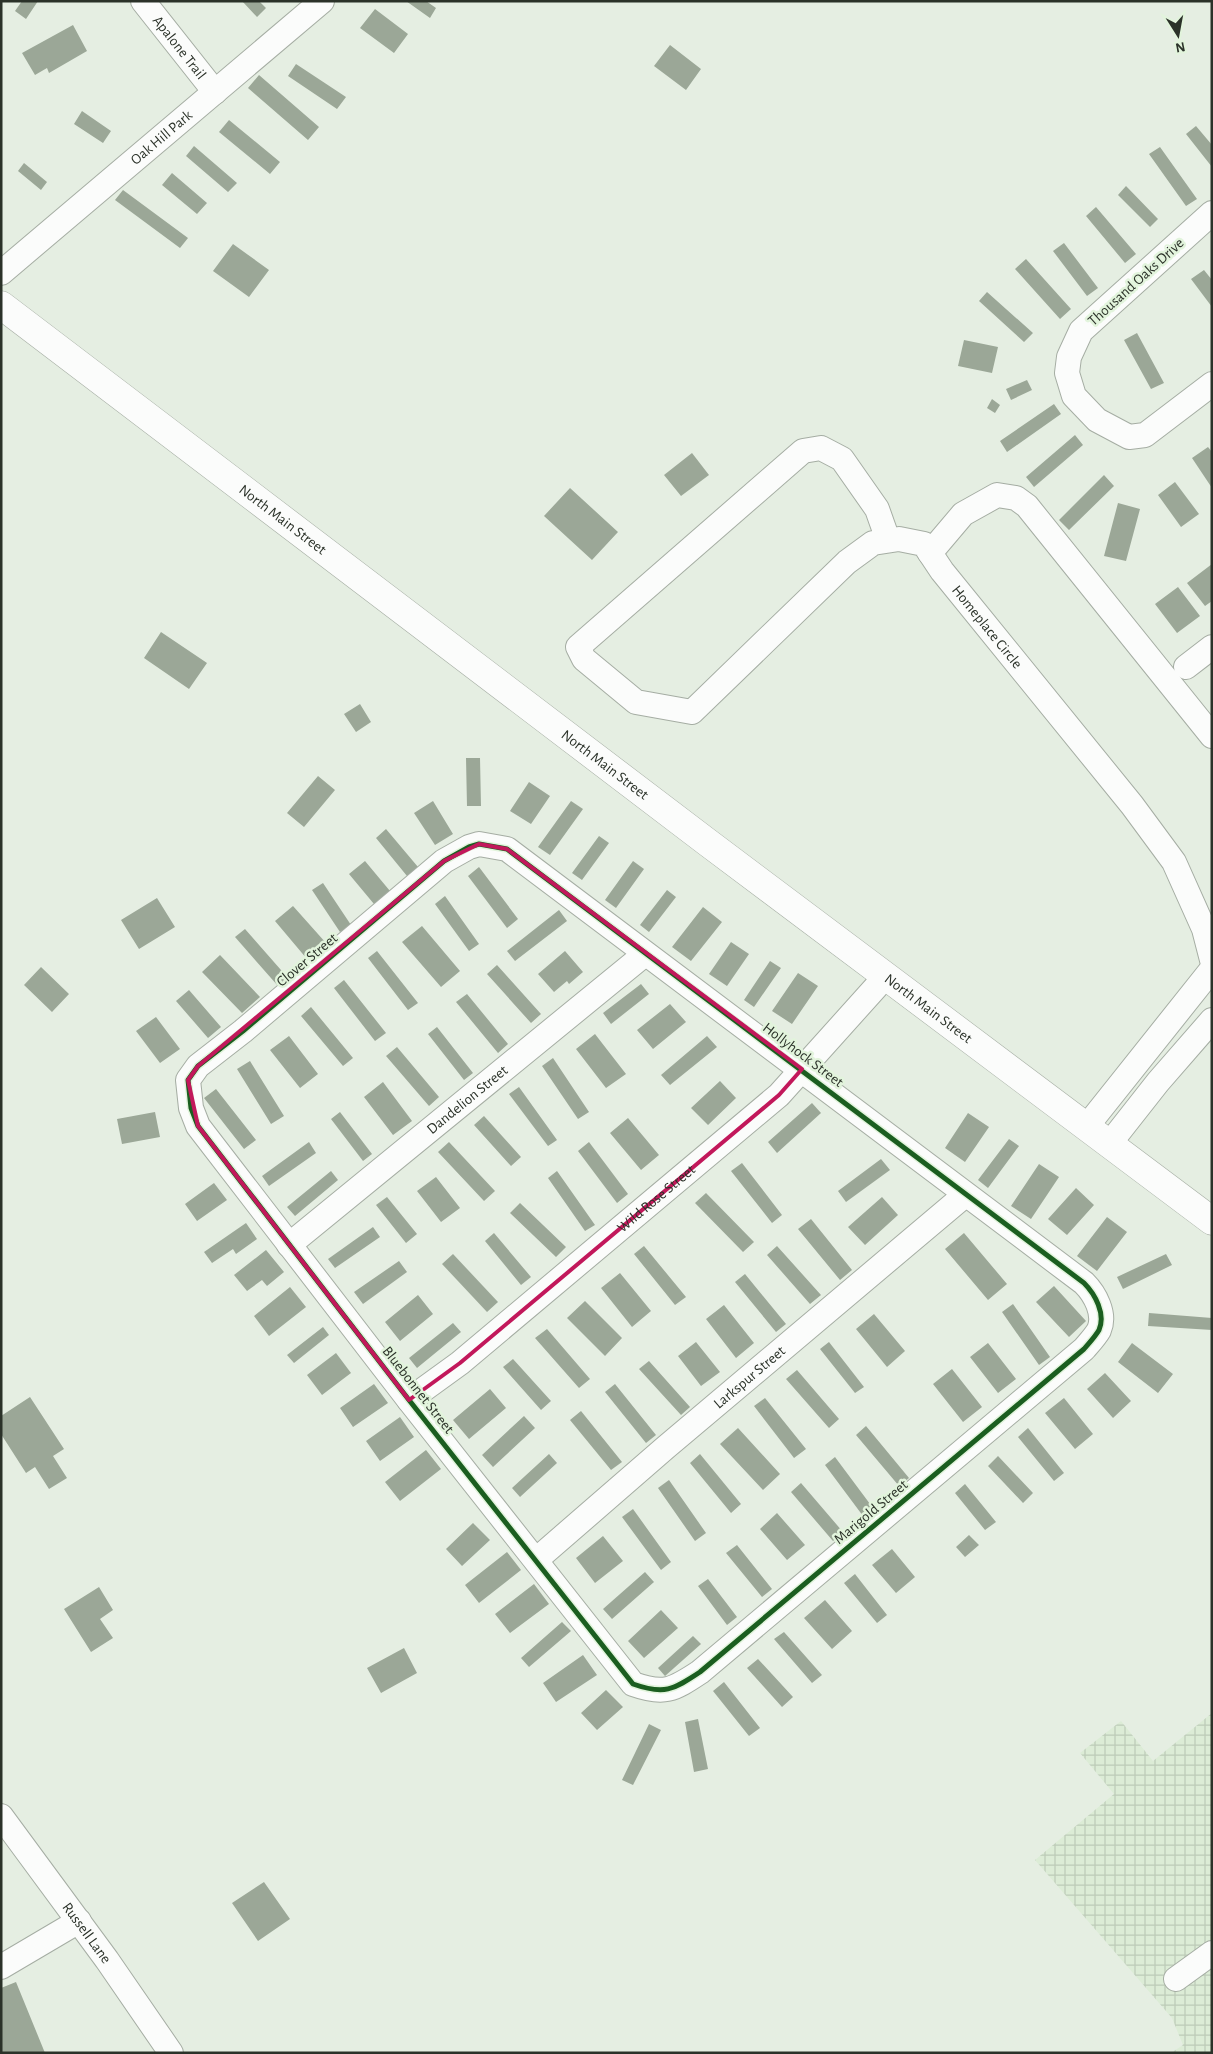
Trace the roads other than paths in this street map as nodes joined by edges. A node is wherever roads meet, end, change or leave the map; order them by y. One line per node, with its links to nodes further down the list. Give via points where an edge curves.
1 (143, 1): 3 (street, Apalone Trail)
2 (322, 1): 3 (street, Oak Hill Park)
3 (215, 92): 5 (street, Oak Hill Park)
4 (1212, 213): 7 (street, Thousand Oaks Drive, via 1082,331 1069,357 1067,373 1074,396 1097,420 1129,437 1145,435)
5 (1, 273)
6 (1, 305): 18 (main road, North Main Street)
7 (1212, 384)
8 (888, 540): 8 (street, Homeplace Circle, via 873,543 847,562 692,712 636,702 584,659 578,647 803,450 821,448 842,458 878,509); 9 (street, Homeplace Circle, via 899,538 924,544)
9 (930, 553): 12 (street, via 963,514 997,495 1016,498 1027,506); 14 (street, Homeplace Circle, via 1132,805)
10 (1212, 647): 11 (street)
11 (1186, 667)
12 (1212, 736)
13 (469, 847): 15 (street, Hollyhock Street, via 479,844 507,849); 23 (street, Clover Street, via 444,861 198,1066 188,1080)
14 (1205, 909): 16 (street, Homeplace Circle, via 1204,929)
15 (645, 954): 22 (street, Hollyhock Street); 28 (street, Dandelion Street)
16 (1212, 960)
17 (1212, 969): 20 (street)
18 (885, 977): 22 (street, Wild Rose Street); 24 (main road, North Main Street)
19 (1212, 1020): 21 (street)
20 (1152, 1044): 21 (street); 24 (street)
21 (1174, 1063): 25 (street)
22 (802, 1070): 26 (street, Hollyhock Street); 30 (street, Wild Rose Street, via 779,1095 460,1363)
23 (191, 1108): 28 (street, Bluebonnet Street, via 198,1126)
24 (1088, 1126): 25 (main road, North Main Street)
25 (1110, 1143): 27 (main road, North Main Street)
26 (965, 1195): 29 (street, Hollyhock Street, via 1084,1283 1094,1294); 31 (street, Larkspur Street)
27 (1212, 1221)
28 (289, 1246): 30 (street, Bluebonnet Street)
29 (1100, 1315): 32 (street, Marigold Street, via 1099,1329 1084,1349 700,1672 678,1688 652,1691)
30 (409, 1400): 31 (street, Bluebonnet Street)
31 (536, 1560): 32 (street, Bluebonnet Street)
32 (633, 1684)
33 (1, 1816): 34 (street, Russell Lane)
34 (79, 1921): 36 (street); 38 (street, Russell Lane)
35 (1212, 1953): 37 (street)
36 (1, 1967)
37 (1176, 1979)
38 (170, 2053)

